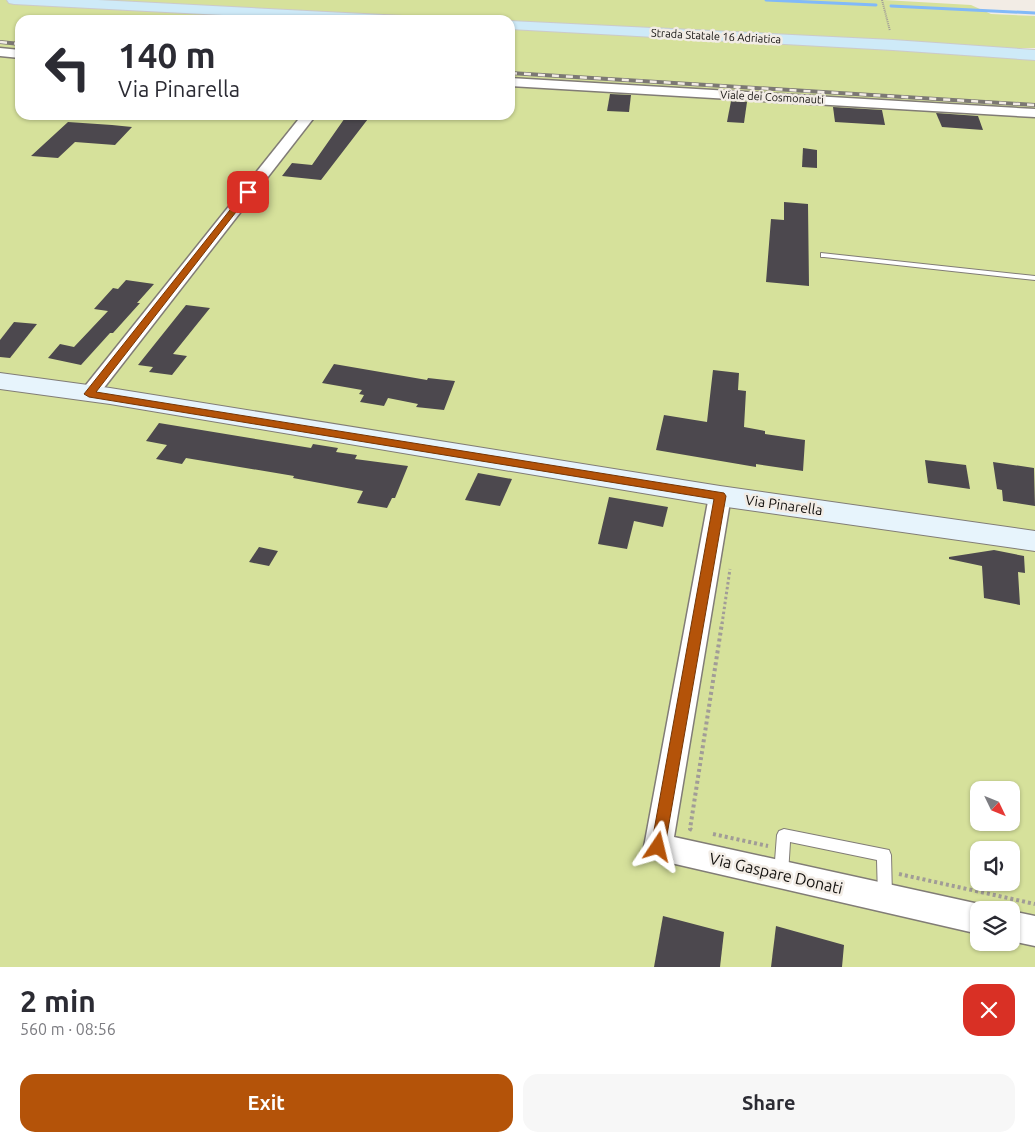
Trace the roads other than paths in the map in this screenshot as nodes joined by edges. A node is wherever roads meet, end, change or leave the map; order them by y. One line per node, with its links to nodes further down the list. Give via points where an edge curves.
1 (14, 0): 2 (main road)
2 (306, 15)
3 (515, 26): 4 (main road, Strada Statale 16 Adriatica)
4 (922, 47): 5 (main road, Strada Statale 16 Adriatica); 8 (main road, Strada Statale 16 Adriatica)
5 (1035, 50)
6 (0, 52): 7 (street)
7 (15, 54)
8 (1035, 55)
9 (515, 82): 10 (street, Viale dei Cosmonauti)
10 (1035, 113)
11 (304, 120): 15 (street)
12 (824, 255): 13 (lane)
13 (1035, 278)
14 (0, 381): 15 (street, Via Pinarella)
15 (89, 394): 16 (street, Via Pinarella)
16 (720, 496): 17 (street, Via Pinarella); 18 (street, Via Gaspare Donati, via 658,847)
17 (1035, 541)
18 (781, 874): 19 (street, Via Gaspare Donati); 19 (lane, via 784,835 884,855)
19 (888, 885): 20 (street, Via Gaspare Donati)
20 (970, 916)
21 (1020, 928): 22 (street)
22 (1035, 931)

